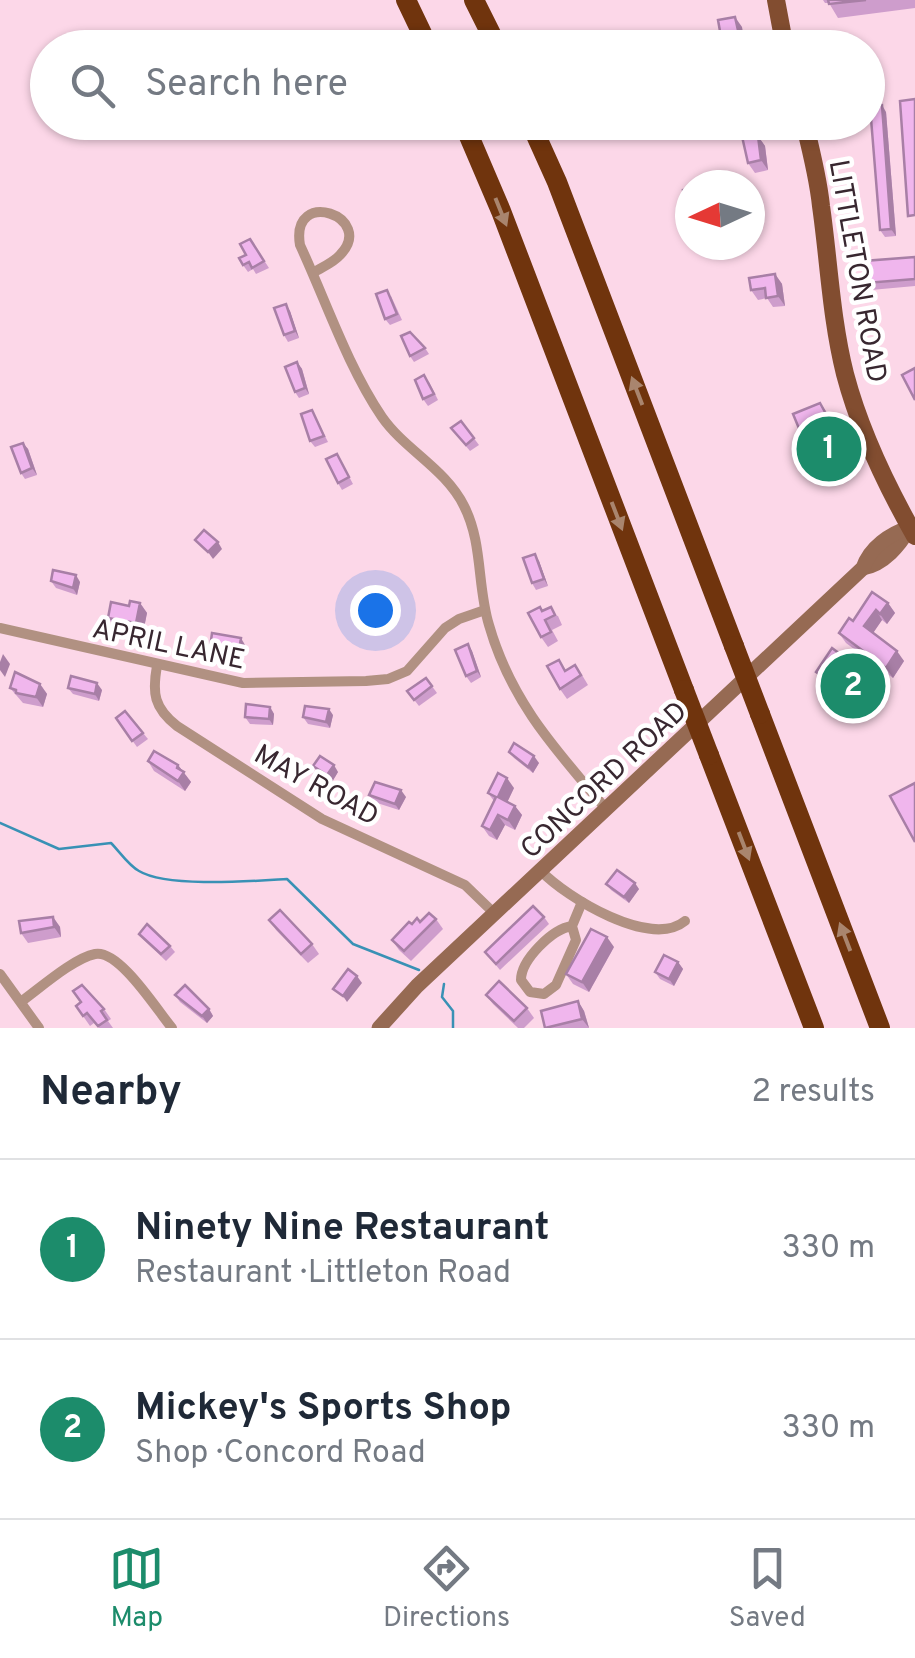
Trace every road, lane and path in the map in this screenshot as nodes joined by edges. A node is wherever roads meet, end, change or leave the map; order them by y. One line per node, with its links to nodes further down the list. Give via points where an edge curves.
1 (406, 0): 4 (highway)
2 (474, 0): 5 (highway)
3 (776, 0): 6 (main road)
4 (420, 30)
5 (489, 30)
6 (782, 30)
7 (471, 140): 26 (highway, one-way to 26, bridge)
8 (538, 140): 27 (highway, one-way to 8, bridge)
9 (808, 140): 11 (main road, LITTLETON ROAD, via 845,373 867,439)
10 (313, 273): 10 (street, via 300,229 317,212 334,214 346,225 348,242); 12 (street, via 382,417 463,502 476,540)
11 (912, 531): 15 (main road, CONCORD ROAD, via 894,532 867,556 863,568)
12 (485, 610): 14 (street, APRIL LANE, via 452,623 414,665 388,679 256,684); 15 (street, via 525,711)
13 (0, 628): 14 (street, APRIL LANE)
14 (157, 666): 18 (street, MAY ROAD, via 154,696 177,726 322,819 466,885)
15 (606, 810): 16 (main road, CONCORD ROAD)
16 (541, 871): 17 (street); 18 (main road, CONCORD ROAD)
17 (582, 902): 19 (street, via 653,930 670,930); 20 (street)
18 (495, 914): 25 (main road, CONCORD ROAD)
19 (685, 920)
20 (572, 926): 20 (street, via 576,940 556,984 544,994 530,992 520,980 524,966 558,931)
21 (0, 974): 22 (street)
22 (22, 1000): 23 (street); 24 (street, via 87,956 103,953 117,959)
23 (39, 1028)
24 (172, 1028)
25 (379, 1028)
26 (814, 1028)
27 (880, 1028)

